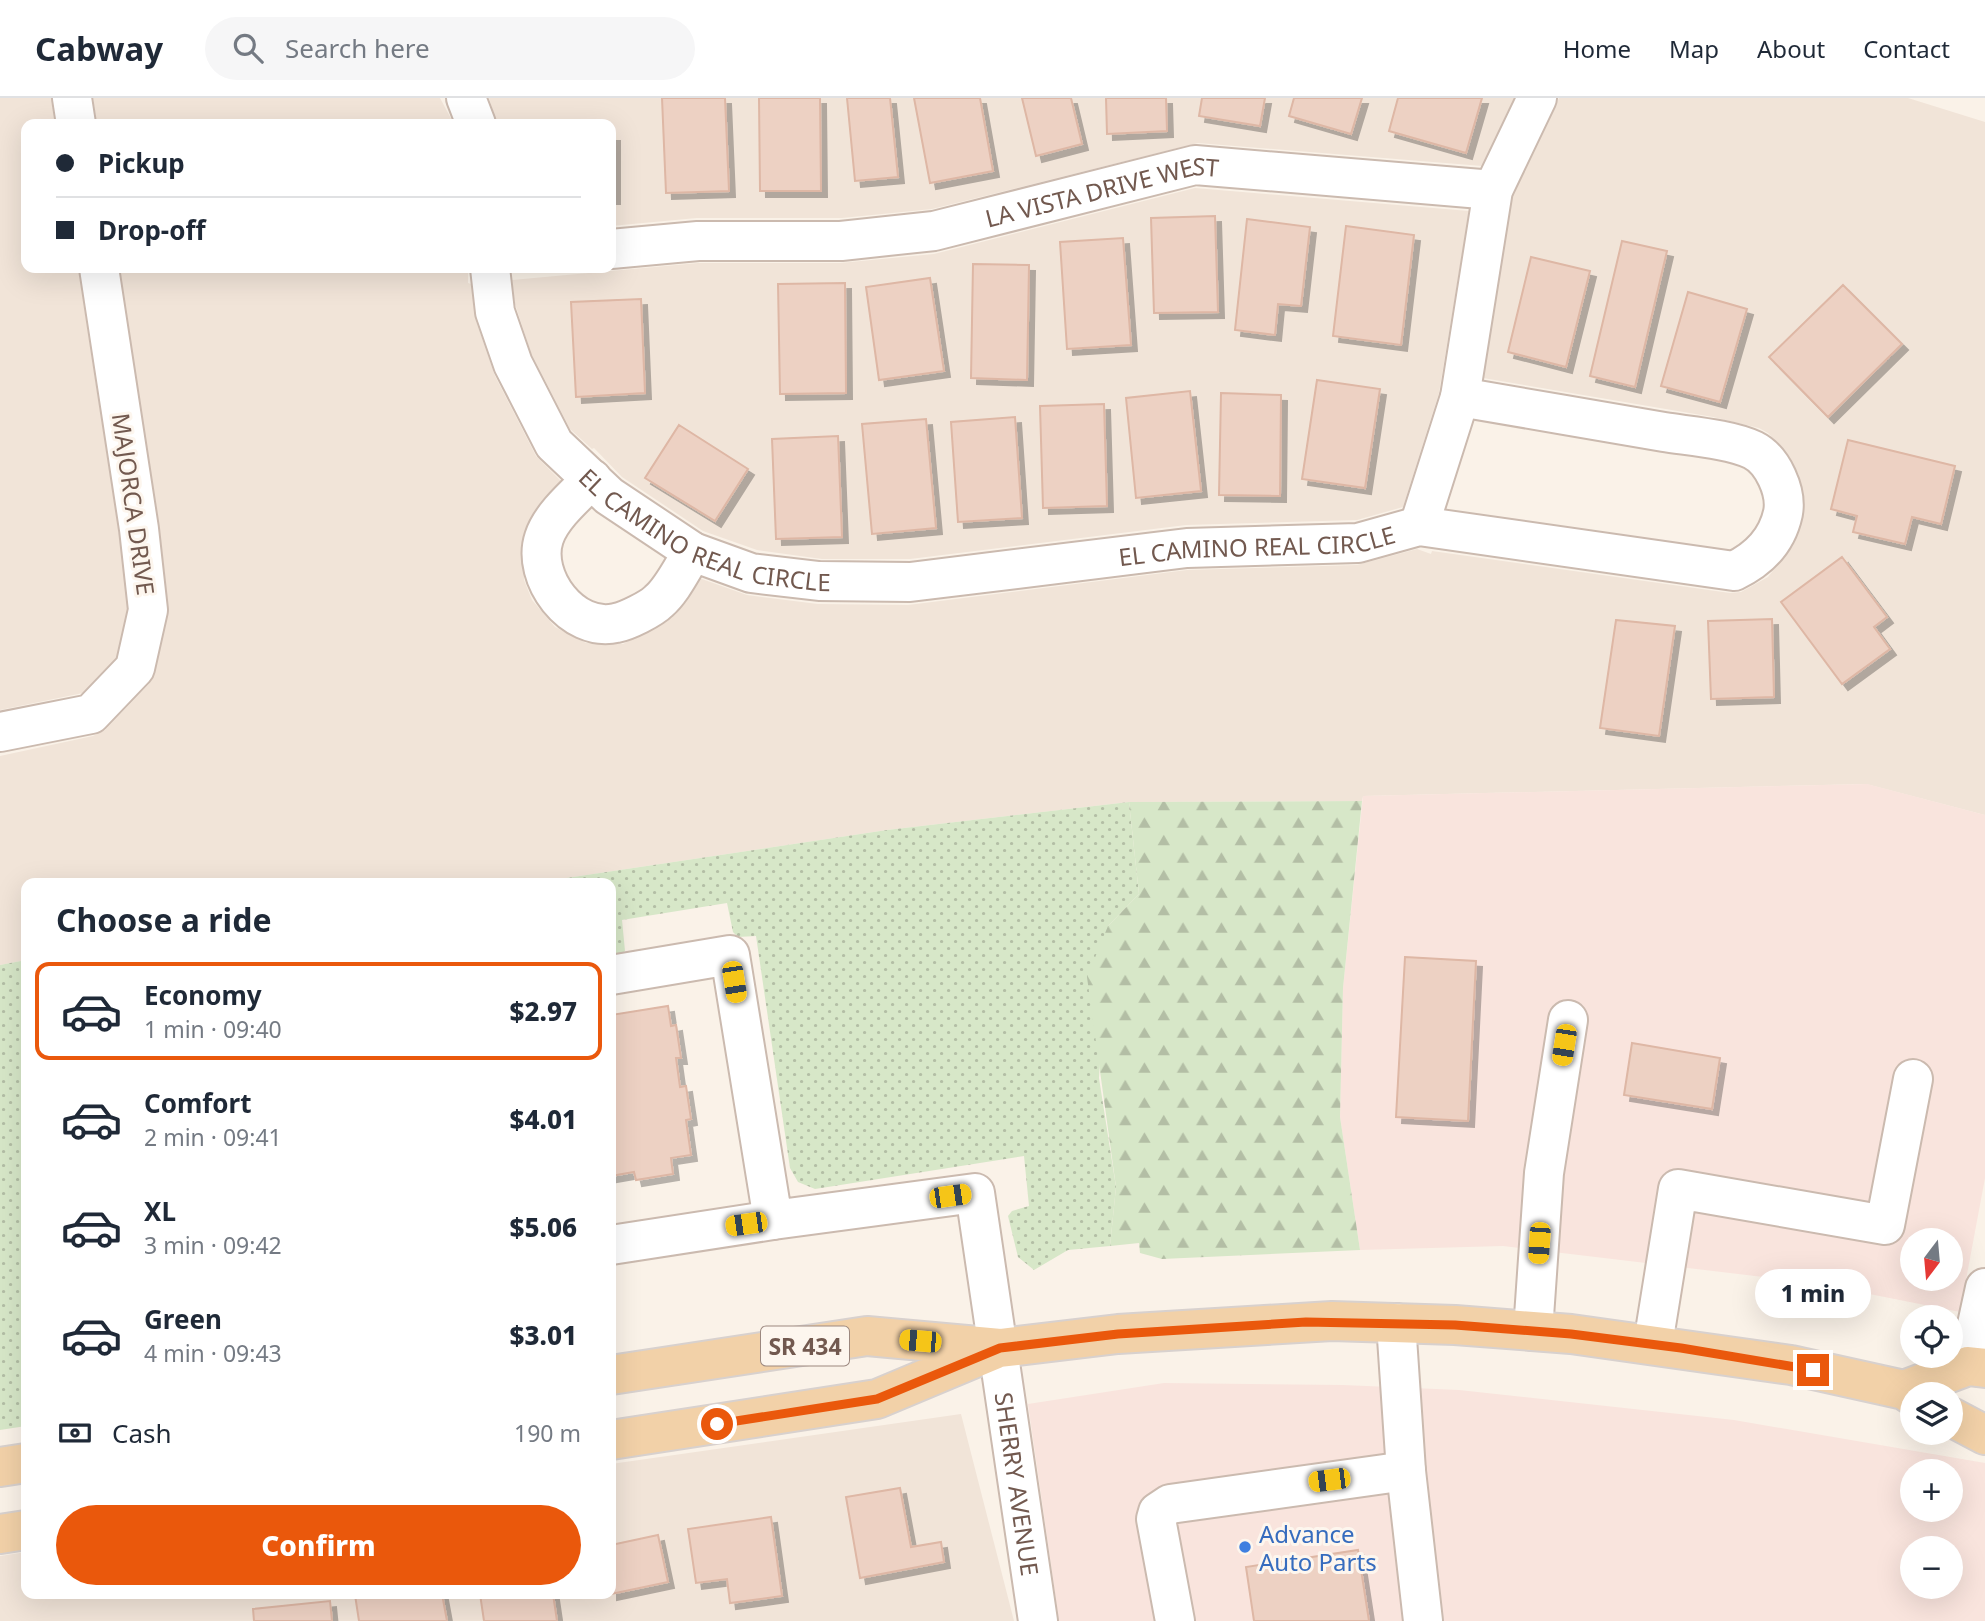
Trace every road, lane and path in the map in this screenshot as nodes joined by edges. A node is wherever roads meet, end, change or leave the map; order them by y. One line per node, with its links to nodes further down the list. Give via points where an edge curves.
1 (72, 98): 4 (street)
2 (466, 98): 5 (street)
3 (1537, 98): 6 (street)
4 (75, 119)
5 (474, 119)
6 (1493, 190): 7 (street, LA VISTA DRIVE WEST, via 1195,165 934,231 841,241 698,241); 10 (street)
7 (616, 249)
8 (100, 273): 14 (street, MAJORCA DRIVE, via 139,529 146,621 135,668 91,714)
9 (491, 273): 11 (street, EL CAMINO REAL CIRCLE, via 495,312 513,364 554,444)
10 (1460, 397): 12 (street); 12 (street, EL CAMINO REAL CIRCLE, via 1754,450 1773,470 1781,487 1784,508 1779,531 1754,562 1734,571)
11 (592, 479): 13 (street, EL CAMINO REAL CIRCLE, via 609,496); 13 (street, via 567,504 544,538 543,571 570,611 594,622 615,624 660,601)
12 (1419, 526): 13 (street, EL CAMINO REAL CIRCLE, via 1359,543 1187,548 910,582 820,581 751,573)
13 (693, 552)
14 (0, 732)
15 (616, 974): 18 (street, via 730,955)
16 (1568, 1020): 22 (street, via 1544,1173)
17 (1913, 1079): 23 (street, via 1885,1225 1678,1189)
18 (773, 1220): 19 (street); 24 (street, SHERRY AVENUE, via 975,1193)
19 (616, 1244)
20 (1985, 1288): 25 (street)
21 (1396, 1323): 22 (main road, SR 434); 24 (main road, SR 434, via 1228,1326); 34 (street)
22 (1533, 1331): 23 (main road, SR 434)
23 (1653, 1344): 28 (main road, SR 434, via 1791,1366)
24 (1000, 1348): 26 (main road, SR 434, via 867,1336); 31 (main road, SR 434, via 877,1399); 37 (street, SHERRY AVENUE)
25 (1977, 1367): 27 (main road, SR 434)
26 (616, 1374)
27 (1937, 1382)
28 (1900, 1391)
29 (1963, 1423): 30 (main road)
30 (1985, 1435)
31 (616, 1439)
32 (21, 1465): 33 (main road)
33 (0, 1467)
34 (1406, 1471): 38 (street, via 1170,1504 1156,1519); 39 (street)
35 (21, 1531): 36 (main road)
36 (0, 1534)
37 (1038, 1621)
38 (1175, 1621)
39 (1423, 1621)

